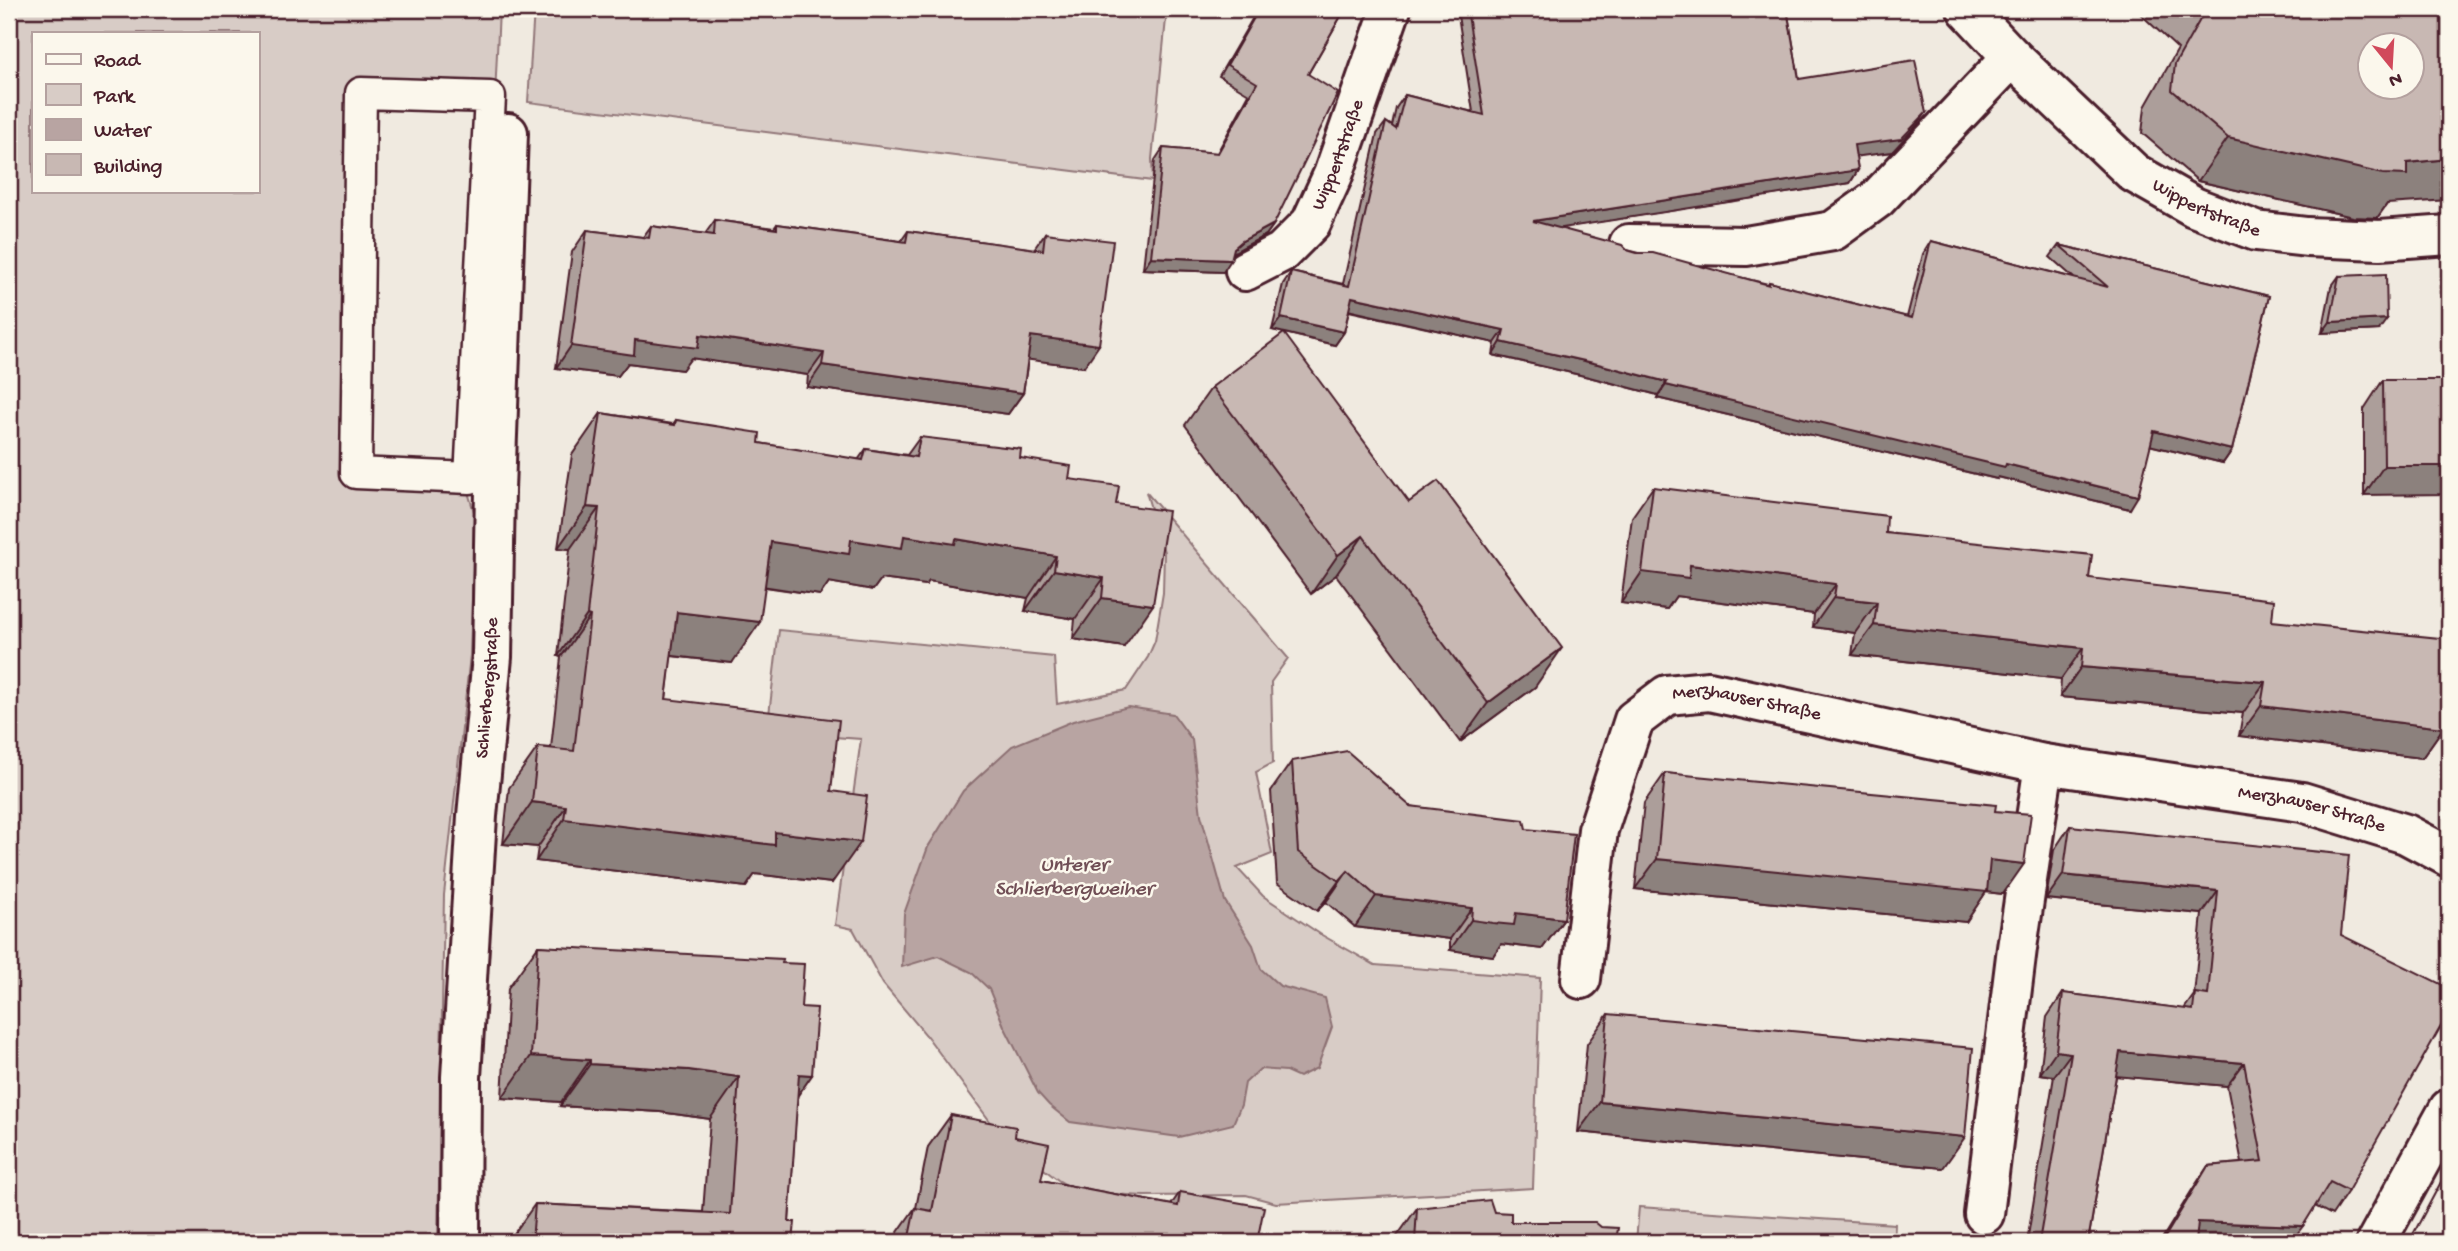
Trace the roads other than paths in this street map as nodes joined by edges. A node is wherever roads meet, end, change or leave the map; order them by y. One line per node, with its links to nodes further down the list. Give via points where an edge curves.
1 (1391, 9): 7 (street, Wippertstraße, via 1333,175 1311,223 1282,252)
2 (1967, 9): 3 (street, Wippertstraße)
3 (2012, 57): 5 (street, Wippertstraße, via 2134,173 2193,207 2256,231 2307,237 2380,240); 6 (street, via 1877,199 1833,231 1746,246)
4 (499, 134): 4 (lane, via 470,478 356,473 361,93 490,97); 13 (street, Schlierbergstraße, via 492,657 461,1077)
5 (2449, 234)
6 (1629, 244)
7 (1245, 271)
8 (2044, 764): 9 (street, Merzhauser Straße, via 2302,802 2406,834); 10 (street, Merzhauser Straße, via 1709,691 1667,695 1634,720 1612,784 1598,831); 12 (street)
9 (2449, 857)
10 (1581, 979)
11 (2449, 1109): 14 (street)
12 (1984, 1214)
13 (460, 1242)
14 (2376, 1242)

